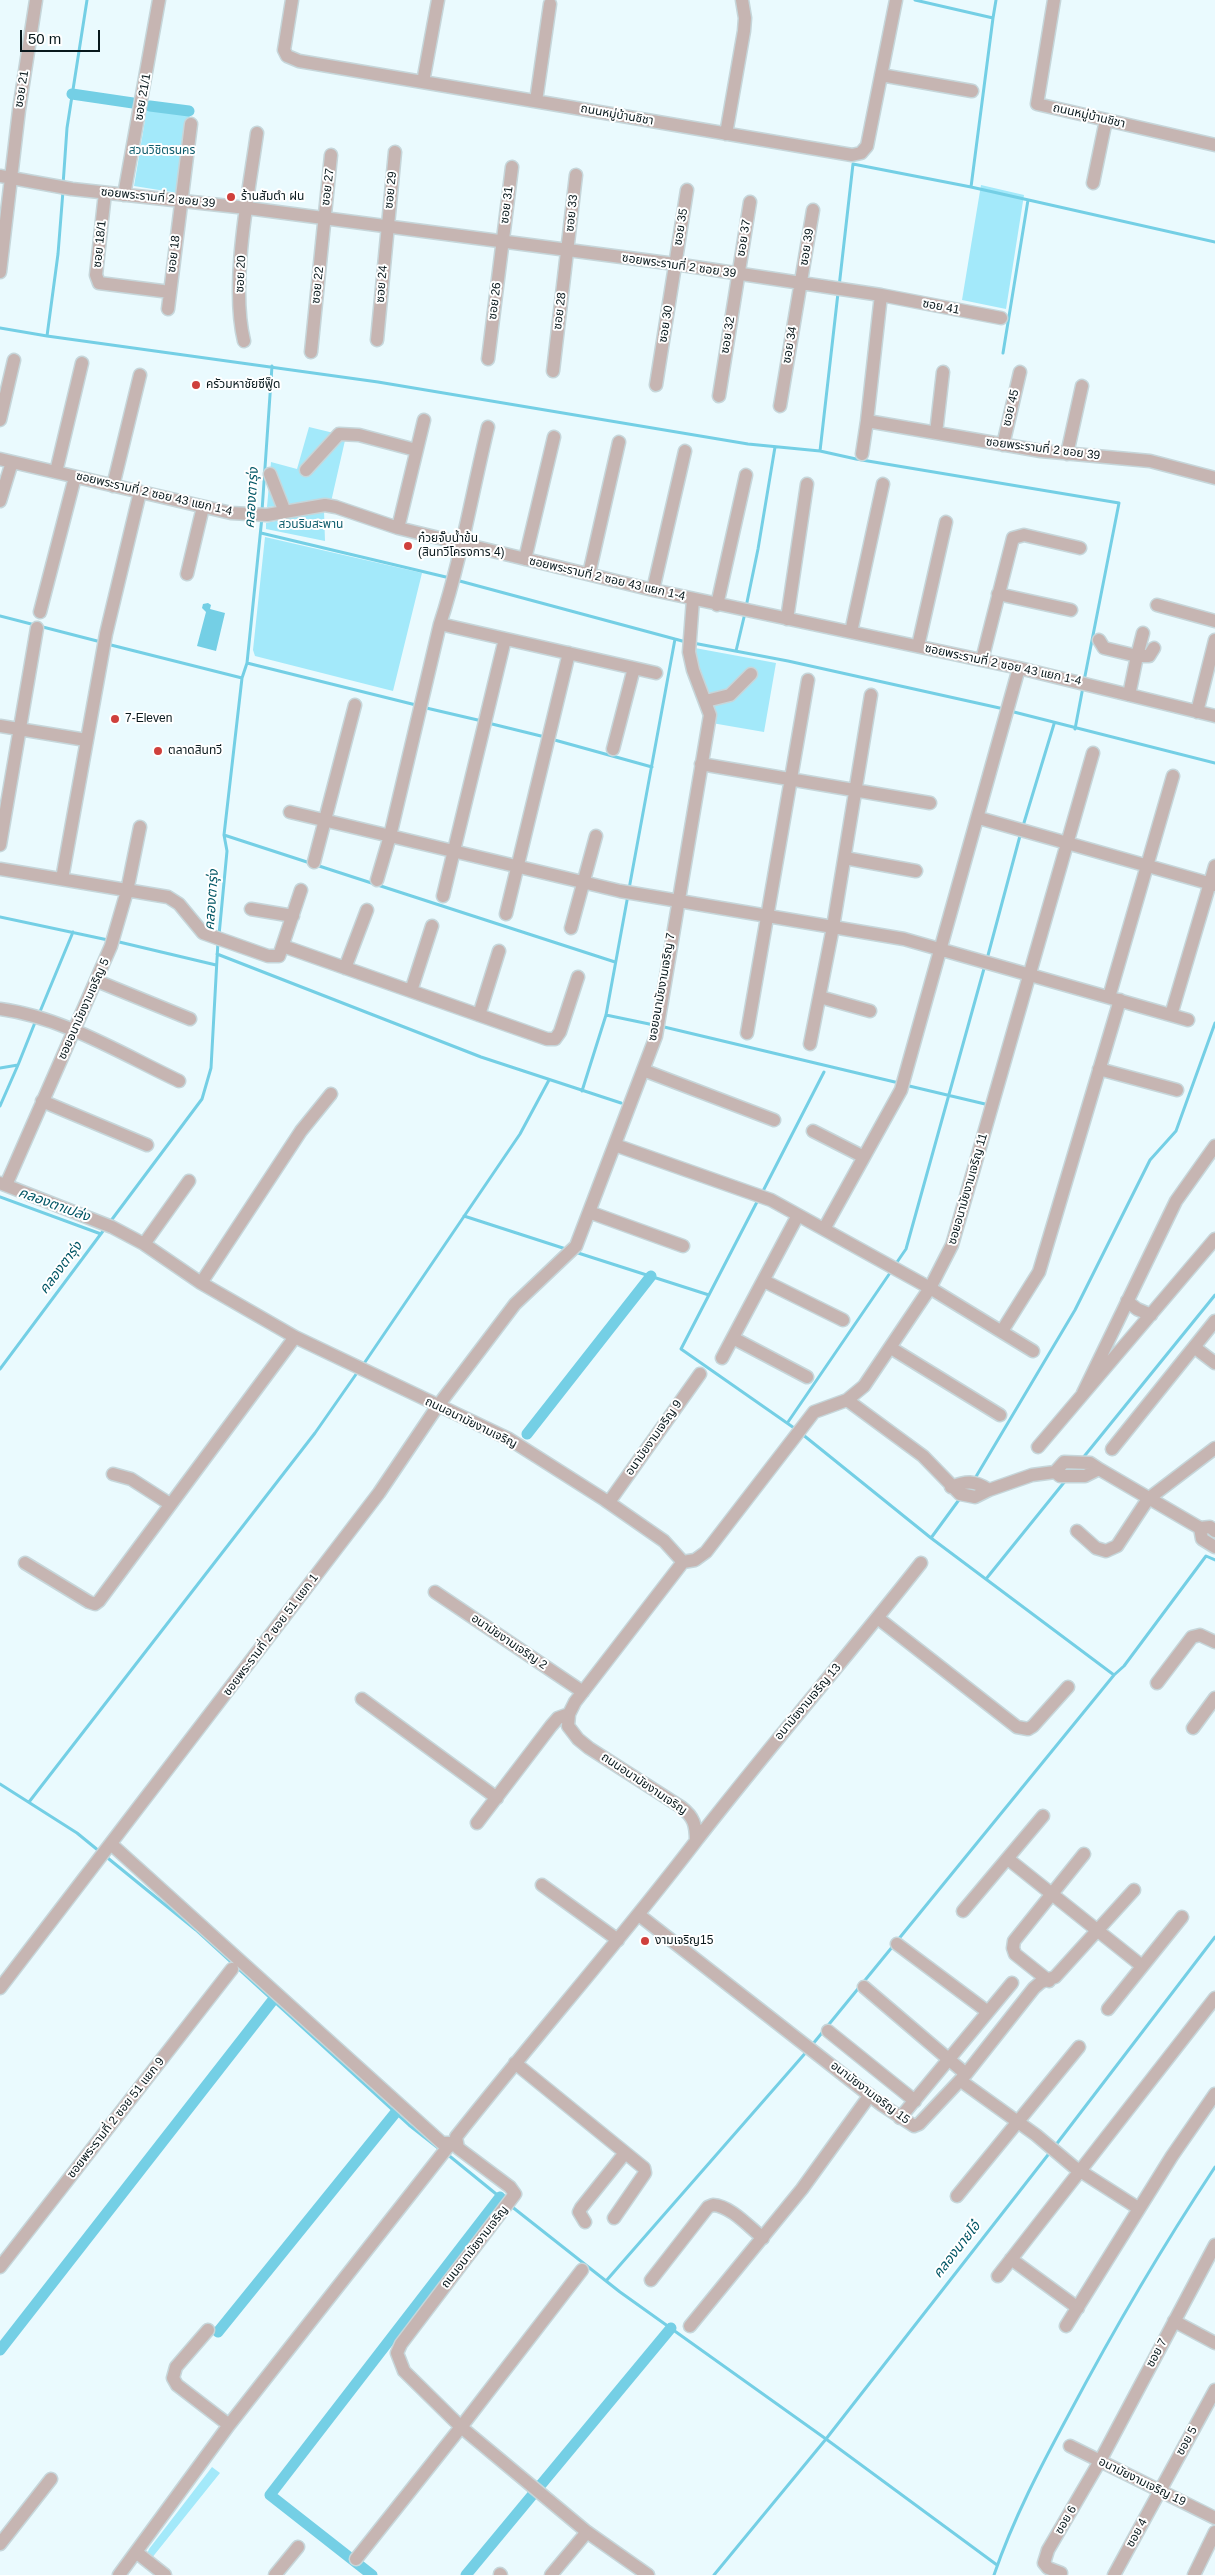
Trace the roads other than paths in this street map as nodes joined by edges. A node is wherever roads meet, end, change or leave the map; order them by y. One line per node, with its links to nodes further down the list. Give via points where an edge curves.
1 (36, 0): 22 (street, ซอย 21)
2 (159, 0): 26 (street, ซอย 21/1)
3 (292, 0): 10 (street, ถนนหมู่บ้านชิชา, via 283,42 287,56)
4 (438, 0): 10 (street)
5 (742, 0): 16 (street, via 744,31)
6 (1054, 0): 13 (street, ถนนหมู่บ้านชิชา, via 1037,104)
7 (550, 4): 12 (street)
8 (895, 6): 9 (street, ถนนหมู่บ้านชิชา)
9 (881, 75): 11 (street); 16 (street, ถนนหมู่บ้านชิชา, via 867,146 861,153 852,155)
10 (423, 82): 12 (street, ถนนหมู่บ้านชิชา)
11 (972, 91)
12 (536, 102): 16 (street, ถนนหมู่บ้านชิชา)
13 (1106, 120): 17 (street, ถนนหมู่บ้านชิชา); 23 (street)
14 (191, 124): 27 (street, ซอย 18)
15 (257, 133): 29 (street, ซอย 20)
16 (726, 134)
17 (1215, 145)
18 (395, 152): 32 (street, ซอย 29)
19 (332, 156): 31 (street, ซอย 27)
20 (512, 167): 33 (street, ซอย 31)
21 (576, 175): 34 (street, ซอย 33)
22 (6, 177): 25 (street, ซอยพระรามที่ 2 ซอย 39); 36 (street, ซอย 21)
23 (1093, 183)
24 (687, 190): 35 (street, ซอย 35)
25 (105, 193): 26 (street, ซอยพระรามที่ 2 ซอย 39); 39 (street, ซอย 18/1, via 96,275 99,283)
26 (124, 195): 27 (street, ซอยพระรามที่ 2 ซอย 39)
27 (181, 200): 29 (street, ซอยพระรามที่ 2 ซอย 39); 39 (street, ซอย 18)
28 (750, 202): 37 (street, ซอย 37)
29 (247, 208): 31 (street, ซอยพระรามที่ 2 ซอย 39); 44 (street, ซอย 20, via 240,306)
30 (813, 210): 38 (street, ซอย 39)
31 (324, 219): 32 (street, ซอยพระรามที่ 2 ซอย 39); 45 (street, ซอย 22)
32 (388, 228): 33 (street, ซอยพระรามที่ 2 ซอย 39); 43 (street, ซอย 24)
33 (502, 243): 34 (street, ซอยพระรามที่ 2 ซอย 39); 46 (street, ซอย 26)
34 (568, 251): 35 (street, ซอยพระรามที่ 2 ซอย 39); 49 (street, ซอย 28)
35 (675, 264): 37 (street, ซอยพระรามที่ 2 ซอย 39); 53 (street, ซอย 30)
36 (0, 272)
37 (738, 274): 38 (street, ซอยพระรามที่ 2 ซอย 39); 55 (street, ซอย 32)
38 (801, 284): 40 (street, ซอยพระรามที่ 2 ซอย 39); 56 (street, ซอย 34)
39 (170, 292): 41 (street, ซอย 18)
40 (882, 295): 42 (street, ซอย 41); 59 (street)
41 (168, 309)
42 (1001, 318)
43 (377, 340)
44 (244, 341)
45 (311, 352)
46 (488, 359)
47 (14, 360): 57 (street)
48 (82, 363): 71 (street)
49 (552, 371)
50 (943, 372): 61 (street)
51 (1020, 372): 64 (street, ซอย 45)
52 (140, 374): 78 (street)
53 (656, 385)
54 (1082, 386): 68 (street)
55 (719, 396)
56 (780, 406)
57 (0, 420)
58 (424, 420): 65 (street)
59 (867, 421): 61 (street, ซอยพระรามที่ 2 ซอย 39); 67 (street)
60 (488, 427): 85 (street)
61 (936, 433): 64 (street, ซอยพระรามที่ 2 ซอย 39)
62 (554, 437): 87 (street)
63 (619, 442): 89 (street)
64 (1003, 445): 68 (street, ซอยพระรามที่ 2 ซอย 39)
65 (416, 450): 70 (street, via 359,435 339,434); 84 (street)
66 (685, 451): 90 (street)
67 (862, 454)
68 (1067, 454): 75 (street, ซอยพระรามที่ 2 ซอย 39, via 1150,462)
69 (6, 461): 71 (street, ซอยพระรามที่ 2 ซอย 43 แยก 1-4); 80 (street)
70 (306, 470)
71 (56, 472): 74 (street, ซอยพระรามที่ 2 ซอย 43 แยก 1-4)
72 (270, 474): 82 (street)
73 (746, 475): 93 (street)
74 (75, 477): 78 (street, ซอยพระรามที่ 2 ซอย 43 แยก 1-4); 96 (street)
75 (1215, 478)
76 (807, 484): 97 (street)
77 (883, 484): 101 (street)
78 (113, 486): 79 (street, ซอยพระรามที่ 2 ซอย 43 แยก 1-4)
79 (140, 492): 81 (street, ซอยพระรามที่ 2 ซอย 43 แยก 1-4); 124 (street, via 106,634)
80 (0, 501)
81 (203, 507): 82 (street, ซอยพระรามที่ 2 ซอย 43 แยก 1-4, via 250,514); 88 (street)
82 (286, 512): 84 (street, ซอยพระรามที่ 2 ซอย 43 แยก 1-4, via 325,505)
83 (946, 522): 106 (street)
84 (398, 528): 85 (street, ซอยพระรามที่ 2 ซอย 43 แยก 1-4)
85 (460, 543): 87 (street, ซอยพระรามที่ 2 ซอย 43 แยก 1-4); 99 (street, via 454,583)
86 (1080, 548): 91 (street, via 1015,536 1010,544)
87 (524, 559): 89 (street, ซอยพระรามที่ 2 ซอย 43 แยก 1-4)
88 (187, 574)
89 (589, 574): 90 (street, ซอยพระรามที่ 2 ซอย 43 แยก 1-4)
90 (653, 590): 92 (street, ซอยพระรามที่ 2 ซอย 43 แยก 1-4)
91 (998, 594): 95 (street); 110 (street)
92 (693, 599): 93 (street, ซอยพระรามที่ 2 ซอย 43 แยก 1-4); 118 (street, ซอยอนามัยงามเจริญ 7, via 689,652)
93 (718, 605): 97 (street, ซอยพระรามที่ 2 ซอย 43 แยก 1-4)
94 (1157, 605): 98 (street)
95 (1071, 610)
96 (40, 612)
97 (787, 619): 101 (street, ซอยพระรามที่ 2 ซอย 43 แยก 1-4)
98 (1215, 621)
99 (440, 624): 103 (street); 136 (street)
100 (37, 628): 123 (street)
101 (850, 632): 106 (street, ซอยพระรามที่ 2 ซอย 43 แยก 1-4)
102 (1143, 633): 109 (street)
103 (505, 638): 108 (street); 140 (street)
104 (1099, 640): 109 (street, via 1104,648)
105 (1215, 640): 120 (street)
106 (918, 646): 110 (street, ซอยพระรามที่ 2 ซอย 43 แยก 1-4)
107 (1154, 648): 109 (street, via 1149,656)
108 (569, 653): 111 (street); 145 (street)
109 (1137, 656): 116 (street)
110 (982, 660): 112 (street, ซอยพระรามที่ 2 ซอย 43 แยก 1-4)
111 (634, 668): 113 (street); 125 (street)
112 (1019, 668): 116 (street, ซอยพระรามที่ 2 ซอย 43 แยก 1-4); 133 (street)
113 (656, 673)
114 (751, 674): 118 (street, via 730,695)
115 (808, 680): 129 (street)
116 (1128, 694): 120 (street, ซอยพระรามที่ 2 ซอย 43 แยก 1-4)
117 (871, 695): 130 (street)
118 (706, 701): 127 (street, ซอยอนามัยงามเจริญ 7, via 710,715)
119 (355, 706): 134 (street)
120 (1197, 712): 121 (street, ซอยพระรามที่ 2 ซอย 43 แยก 1-4)
121 (1215, 716)
122 (0, 726): 123 (street)
123 (20, 729): 124 (street); 139 (street)
124 (86, 740): 148 (street)
125 (613, 749)
126 (1093, 752): 138 (street, ซอยอนามัยงามเจริญ 11)
127 (701, 764): 129 (street); 155 (street, ซอยอนามัยงามเจริญ 7)
128 (1173, 776): 143 (street)
129 (790, 780): 130 (street); 160 (street)
130 (856, 791): 131 (street); 141 (street)
131 (930, 803)
132 (290, 812): 134 (street)
133 (979, 818): 138 (street); 165 (street)
134 (326, 820): 136 (street); 142 (street)
135 (140, 827): 153 (street, ซอยอนามัยงามเจริญ 5)
136 (390, 836): 140 (street); 149 (street)
137 (596, 836): 150 (street)
138 (1066, 843): 143 (street); 168 (street, ซอยอนามัยงามเจริญ 11)
139 (0, 845)
140 (455, 852): 145 (street); 154 (street)
141 (844, 858): 147 (street); 162 (street)
142 (314, 862)
143 (1148, 866): 151 (street); 173 (street)
144 (1215, 866): 151 (street)
145 (519, 868): 150 (street); 158 (street)
146 (0, 869): 148 (street)
147 (916, 871)
148 (62, 879): 153 (street)
149 (377, 880)
150 (583, 883): 155 (street); 163 (street)
151 (1212, 884): 177 (street)
152 (301, 890): 159 (street)
153 (127, 891): 164 (street, via 172,899 207,936 268,956 279,956); 170 (street, ซอยอนามัยงามเจริญ 5, via 112,946)
154 (443, 896)
155 (677, 900): 160 (street); 184 (street, ซอยอนามัยงามเจริญ 7, via 656,1030)
156 (250, 909): 159 (street)
157 (367, 910): 167 (street)
158 (506, 914)
159 (293, 916): 164 (street)
160 (767, 916): 162 (street); 181 (street)
161 (432, 926): 171 (street)
162 (833, 926): 165 (street); 172 (street)
163 (571, 928)
164 (283, 946): 167 (street)
165 (941, 948): 168 (street); 194 (street, via 900,1090)
166 (500, 951): 176 (street)
167 (345, 968): 171 (street)
168 (1029, 973): 173 (street); 205 (street, ซอยอนามัยงามเจริญ 11, via 952,1245)
169 (578, 977): 176 (street, via 555,1039)
170 (97, 981): 178 (street); 180 (street, ซอยอนามัยงามเจริญ 5)
171 (411, 991): 176 (street)
172 (820, 997): 175 (street); 182 (street)
173 (1114, 998): 177 (street); 183 (street)
174 (0, 1009): 180 (street, via 28,1013)
175 (870, 1011)
176 (479, 1015)
177 (1172, 1015): 179 (street)
178 (190, 1019)
179 (1188, 1020)
180 (75, 1032): 185 (street); 188 (street, ซอยอนามัยงามเจริญ 5)
181 (747, 1033)
182 (810, 1044)
183 (1099, 1069): 186 (street); 210 (street, via 1039,1272)
184 (643, 1070): 189 (street); 191 (street, ซอยอนามัยงามเจริญ 7)
185 (179, 1080)
186 (1177, 1090)
187 (331, 1094): 204 (street, via 301,1132)
188 (42, 1101): 192 (street); 196 (street, ซอยอนามัยงามเจริญ 5)
189 (774, 1120)
190 (813, 1131): 194 (street)
191 (615, 1144): 197 (street, ซอยอนามัยงามเจริญ 7); 198 (street, via 771,1200)
192 (147, 1145)
193 (1215, 1146): 206 (street, via 1176,1200)
194 (864, 1156): 199 (street)
195 (189, 1181): 201 (street)
196 (3, 1184): 201 (street, ถนนอนามัยงามเจริญ, via 112,1227)
197 (589, 1212): 202 (street); 222 (street, ซอยอนามัยงามเจริญ 7, via 576,1246 515,1304)
198 (798, 1215): 199 (street); 203 (street)
199 (824, 1229): 205 (street)
200 (1215, 1239): 207 (street)
201 (144, 1244): 204 (street, ถนนอนามัยงามเจริญ)
202 (683, 1246)
203 (764, 1281): 208 (street); 212 (street)
204 (201, 1283): 211 (street, ถนนอนามัยงามเจริญ)
205 (930, 1288): 210 (street); 214 (street, ซอยอนามัยงามเจริญ 11)
206 (1127, 1301): 207 (street); 220 (street)
207 (1151, 1315): 220 (street)
208 (843, 1320)
209 (1215, 1321): 213 (street)
210 (1002, 1331): 215 (street)
211 (295, 1337): 222 (street, ถนนอนามัยงามเจริญ); 234 (street)
212 (733, 1338): 216 (street); 219 (street)
213 (1194, 1347): 217 (street); 226 (street)
214 (891, 1348): 221 (street, ซอยอนามัยงามเจริญ 11, via 864,1386); 223 (street)
215 (1033, 1351)
216 (722, 1358)
217 (1215, 1363)
218 (700, 1374): 233 (street, อนามัยงามเจริญ 9)
219 (807, 1376)
220 (1083, 1393): 224 (street)
221 (847, 1400): 231 (street, via 923,1456); 238 (street, ซอยอนามัยงามเจริญ 11, via 814,1412 706,1552 695,1560)
222 (437, 1407): 233 (street, ถนนอนามัยงามเจริญ, via 508,1439); 255 (street, ซอยพระรามที่ 2 ซอย 51 แยก 1, via 379,1493)
223 (1000, 1415)
224 (1038, 1447)
225 (1214, 1447): 232 (street)
226 (1112, 1449)
227 (1094, 1466): 228 (street); 228 (street, via 1085,1476); 232 (street)
228 (1060, 1470): 230 (street)
229 (113, 1474): 234 (street, via 131,1480)
230 (984, 1486): 231 (street, via 966,1481); 231 (street, via 975,1497)
231 (956, 1490)
232 (1148, 1499): 235 (street, via 1116,1546 1106,1551 1096,1548); 236 (street)
233 (609, 1502): 238 (street, ถนนอนามัยงามเจริญ, via 664,1541)
234 (170, 1504): 239 (street, via 94,1604)
235 (1077, 1531)
236 (1207, 1531): 237 (street)
237 (1215, 1547)
238 (684, 1562): 246 (street)
239 (24, 1563)
240 (921, 1563): 242 (street, อนามัยงามเจริญ 13)
241 (435, 1592): 246 (street, อนามัยงามเจริญ 2)
242 (879, 1619): 245 (street, via 1017,1727 1028,1730 1034,1726); 254 (street, อนามัยงามเจริญ 13)
243 (1215, 1642): 244 (street, via 1200,1635 1192,1637)
244 (1158, 1683)
245 (1068, 1687)
246 (583, 1692): 249 (street)
247 (1215, 1698): 250 (street)
248 (362, 1699): 251 (street)
249 (569, 1714): 251 (street, via 558,1718 551,1726); 254 (street, ถนนอนามัยงามเจริญ, via 568,1726 578,1739 692,1816)
250 (1193, 1728)
251 (497, 1798): 253 (street)
252 (1043, 1816): 257 (street)
253 (476, 1823)
254 (696, 1841): 262 (street)
255 (110, 1846): 272 (street, ซอยพระรามที่ 2 ซอย 51 แยก 1); 286 (street, via 442,2143)
256 (1084, 1854): 260 (street)
257 (1008, 1859): 260 (street); 261 (street)
258 (542, 1885): 265 (street)
259 (1134, 1890): 264 (street, อนามัยงามเจริญ 15)
260 (1051, 1894): 264 (street); 269 (street, via 1014,1941 1013,1948 1015,1954)
261 (963, 1911)
262 (639, 1915): 265 (street); 282 (street, อนามัยงามเจริญ 15)
263 (1182, 1917): 267 (street)
264 (1096, 1932): 267 (street); 269 (street, อนามัยงามเจริญ 15)
265 (618, 1940): 279 (street)
266 (898, 1944): 275 (street)
267 (1142, 1966): 274 (street)
268 (232, 1970): 296 (street, ซอยพระรามที่ 2 ซอย 51 แยก 9)
269 (1049, 1981): 280 (street, อนามัยงามเจริญ 15, via 1034,1988)
270 (1012, 1983): 275 (street)
271 (864, 1987): 278 (street)
272 (0, 1988)
273 (1215, 1998): 288 (street)
274 (1108, 2008)
275 (988, 2012): 278 (street)
276 (828, 2031): 283 (street)
277 (1078, 2047): 285 (street)
278 (948, 2058): 280 (street); 283 (street)
279 (515, 2064): 286 (street, via 456,2137); 287 (street)
280 (964, 2078): 284 (street, อนามัยงามเจริญ 15, via 919,2124 914,2126); 285 (street)
281 (1215, 2094): 290 (street)
282 (870, 2095): 284 (street, อนามัยงามเจริญ 15); 293 (street, via 832,2151)
283 (915, 2101): 284 (street)
284 (900, 2118)
285 (1018, 2122): 288 (street); 289 (street)
286 (455, 2143): 307 (street, via 447,2148); 308 (street, ถนนอนามัยงามเจริญ, via 510,2187 514,2194 397,2353 404,2371)
287 (625, 2153): 291 (street, via 646,2173); 292 (street, via 581,2208 579,2212)
288 (1080, 2171): 290 (street); 295 (street)
289 (957, 2196)
290 (1138, 2208): 300 (street)
291 (614, 2218)
292 (585, 2222)
293 (762, 2238): 299 (street, via 742,2220 713,2205); 302 (street)
294 (1215, 2245): 301 (street, ซอย 7)
295 (1011, 2259): 298 (street); 300 (street)
296 (0, 2267)
297 (582, 2270): 308 (street)
298 (998, 2276)
299 (651, 2280)
300 (1078, 2308): 303 (street)
301 (1174, 2321): 305 (street); 310 (street, ซอย 7)
302 (690, 2326)
303 (1066, 2326)
304 (208, 2330): 307 (street, via 176,2368 173,2378 177,2385)
305 (1215, 2343)
306 (1215, 2390): 312 (street, ซอย 5)
307 (228, 2425): 318 (street)
308 (461, 2427): 314 (street, ถนนอนามัยงามเจริญ); 319 (street)
309 (1070, 2446): 310 (street, อนามัยงามเจริญ 19)
310 (1100, 2461): 312 (street, อนามัยงามเจริญ 19); 320 (street, ซอย 6, via 1046,2556 1044,2563 1048,2568)
311 (51, 2480): 316 (street)
312 (1160, 2491): 313 (street, อนามัยงามเจริญ 19); 326 (street, ซอย 4)
313 (1215, 2518)
314 (587, 2532): 324 (street); 325 (street, ถนนอนามัยงามเจริญ)
315 (1215, 2532): 327 (street)
316 (0, 2544)
317 (298, 2548): 323 (street)
318 (136, 2552): 321 (street); 322 (street)
319 (356, 2559)
320 (1061, 2573)
321 (119, 2575)
322 (164, 2575)
323 (276, 2575)
324 (551, 2575)
325 (648, 2575)
326 (1114, 2575)
327 (1194, 2575)

